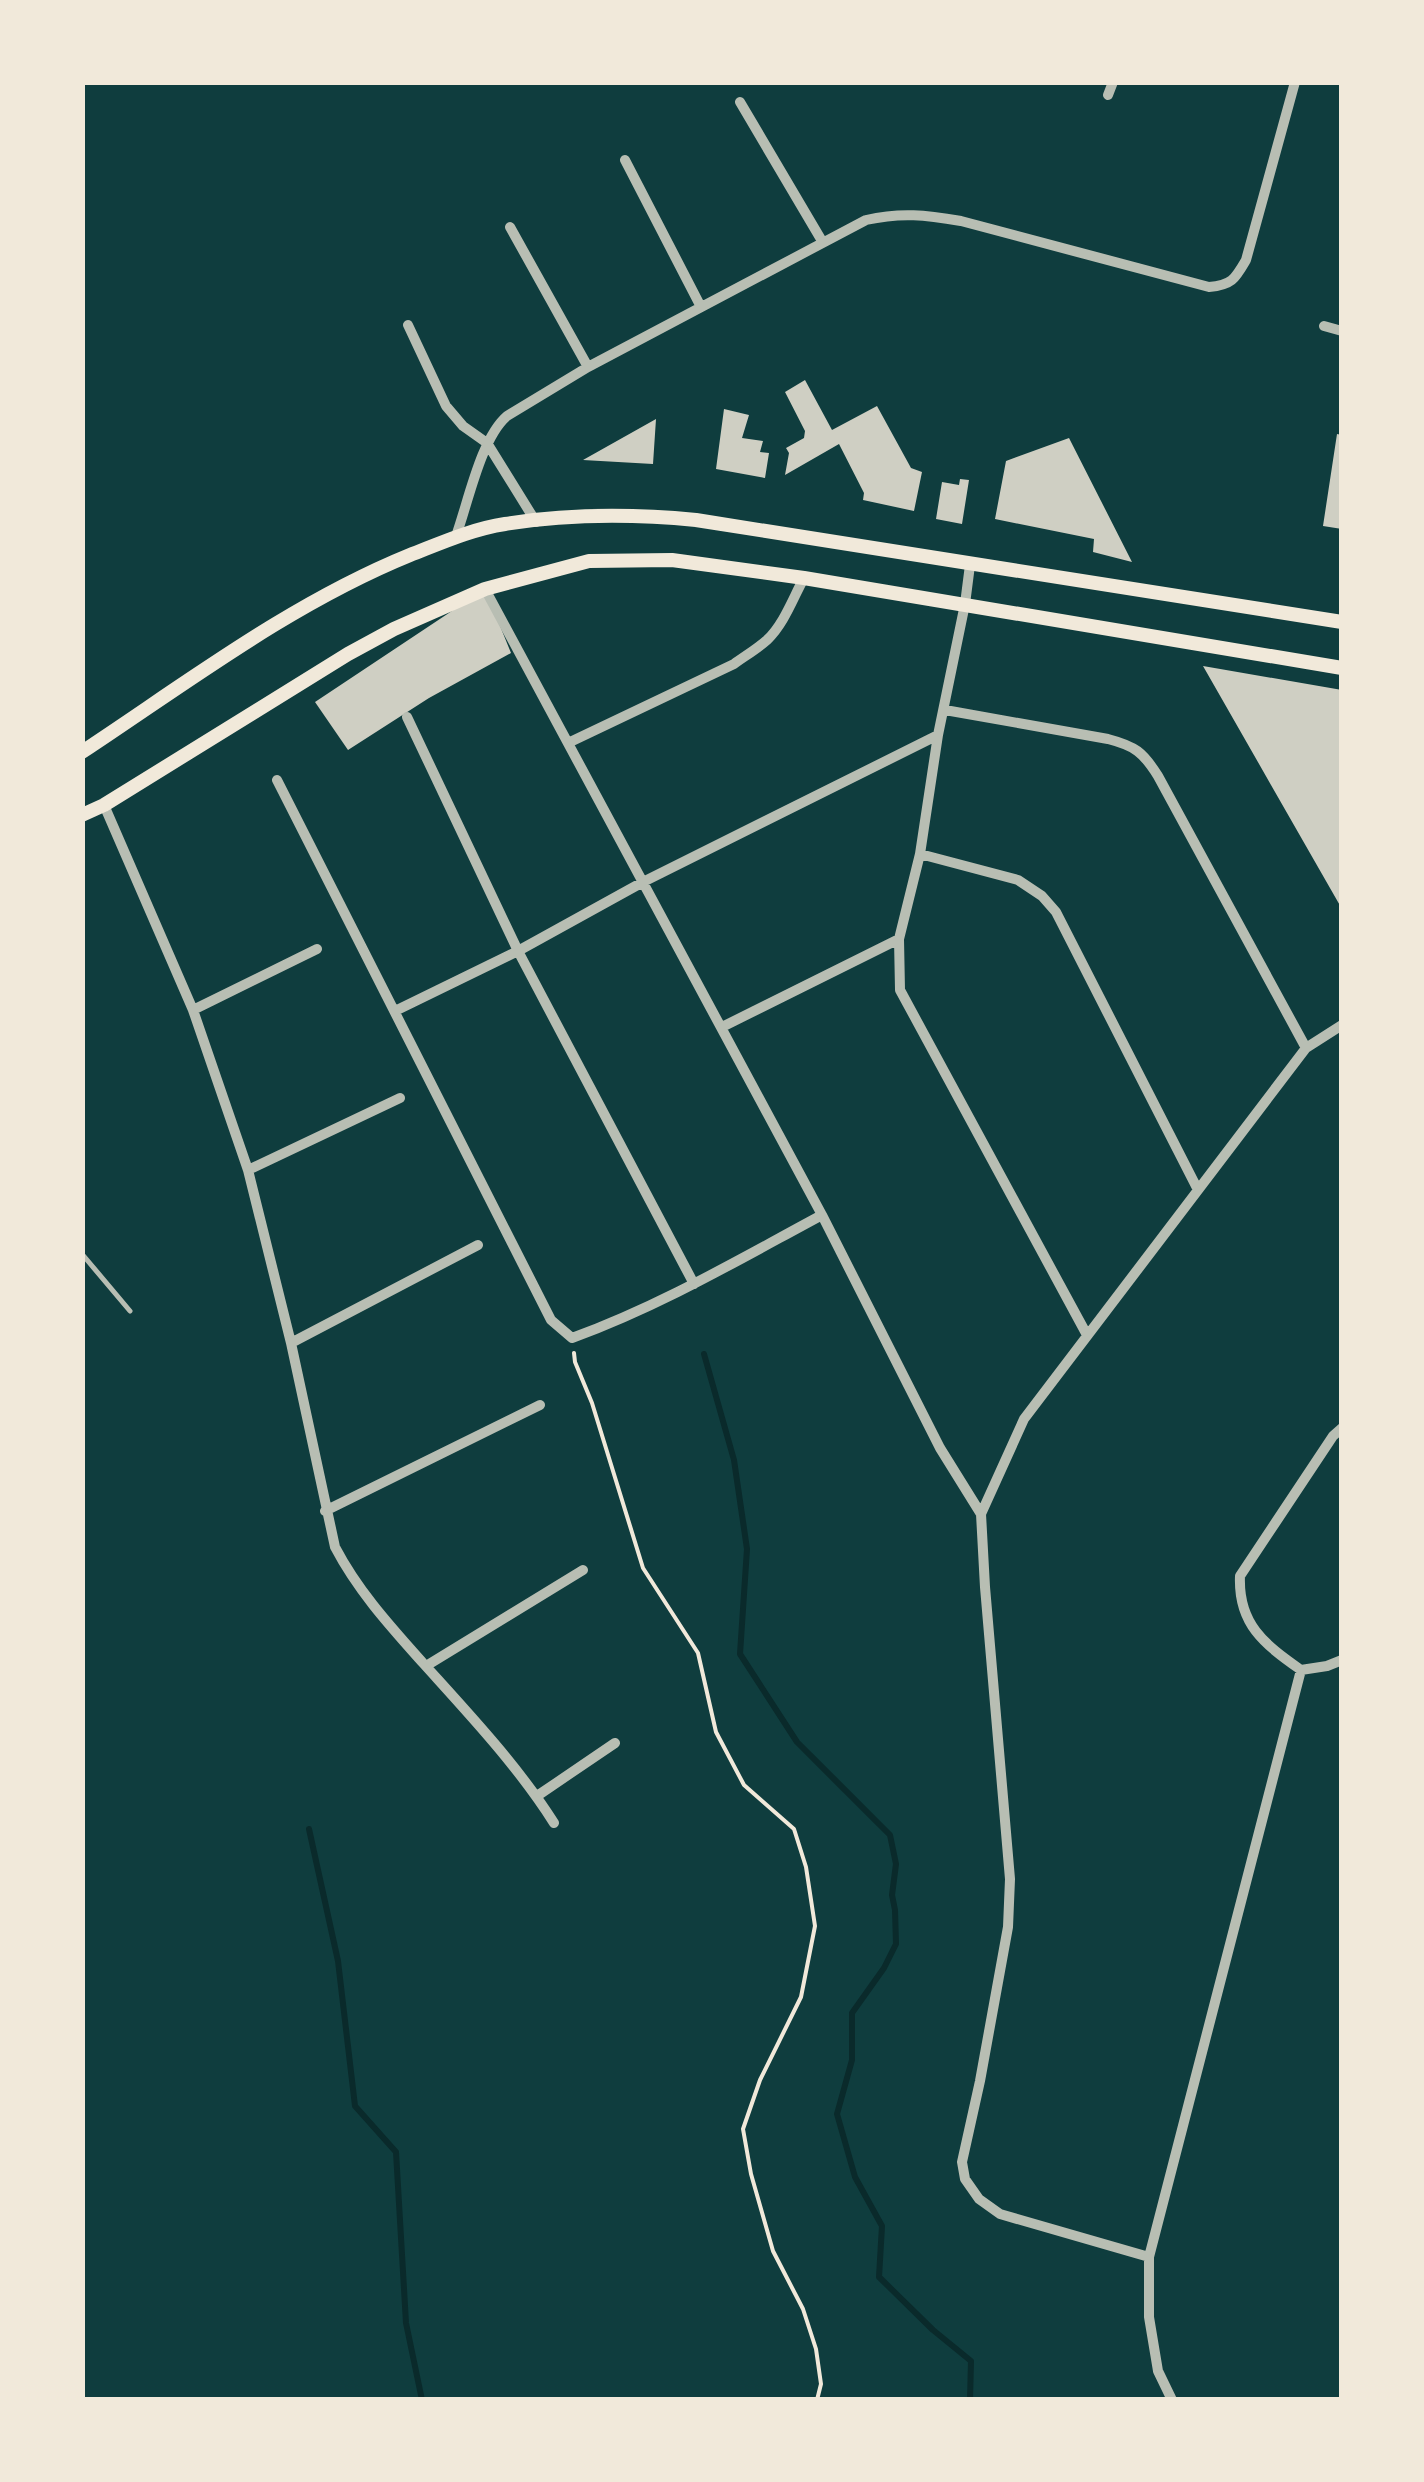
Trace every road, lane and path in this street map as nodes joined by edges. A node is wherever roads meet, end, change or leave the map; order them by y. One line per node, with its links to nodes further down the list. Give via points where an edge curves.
1 (1112, 82): 3 (street)
2 (1296, 82): 7 (street, via 1246,260 1236,279 1222,286 927,215 866,220)
3 (1108, 94)
4 (740, 102): 7 (street)
5 (625, 160): 8 (street)
6 (510, 227): 12 (street)
7 (822, 242): 8 (street)
8 (701, 307): 12 (street)
9 (408, 325): 13 (street, via 446,406)
10 (1324, 326): 11 (street)
11 (1342, 332)
12 (588, 368): 13 (street, via 507,416)
13 (488, 443): 14 (street); 15 (street)
14 (536, 522): 15 (main road); 16 (main road, via 641,515 696,520)
15 (456, 536): 26 (main road, via 324,595)
16 (970, 565): 19 (street); 20 (main road)
17 (804, 578): 18 (main road, via 672,560 589,560); 19 (main road); 25 (street, via 768,640 750,653)
18 (485, 589): 25 (street); 28 (main road, via 348,654)
19 (965, 604): 21 (main road); 22 (street)
20 (1342, 622)
21 (1342, 668)
22 (945, 710): 24 (street); 39 (street, via 1108,739 1141,752)
23 (408, 718): 34 (street)
24 (938, 735): 30 (street); 31 (street)
25 (568, 742): 31 (street)
26 (82, 752)
27 (277, 780): 36 (street)
28 (104, 805): 29 (main road); 35 (street)
29 (82, 815)
30 (920, 854): 32 (street); 42 (street, via 1018,880 1056,912)
31 (643, 882): 34 (street); 38 (street)
32 (899, 939): 38 (street); 48 (street, via 900,990)
33 (317, 948): 35 (street)
34 (518, 951): 36 (street); 46 (street)
35 (193, 1010): 41 (street)
36 (395, 1011): 49 (street, via 551,1320)
37 (1342, 1025): 39 (street)
38 (722, 1027): 43 (street)
39 (1306, 1048): 42 (street)
40 (400, 1098): 41 (street)
41 (248, 1170): 50 (street)
42 (1198, 1188): 48 (street)
43 (822, 1214): 46 (street); 54 (street, via 940,1448)
44 (478, 1245): 50 (street)
45 (82, 1254): 47 (lane)
46 (694, 1284): 49 (street)
47 (130, 1311)
48 (1087, 1335): 54 (street, via 1024,1420)
49 (572, 1338): 63 (path, via 643,1568 698,1653 716,1732 744,1785 794,1828 806,1867 814,1926 800,1997 742,2129 773,2251 804,2309 816,2349)
50 (291, 1343): 53 (street)
51 (540, 1405): 53 (street)
52 (1342, 1428): 58 (street, via 1240,1576 1246,1618)
53 (325, 1511): 57 (street, via 351,1578)
54 (981, 1514): 62 (street, via 1010,1879 1008,1927 962,2162 965,2179 1000,2214)
55 (583, 1570): 57 (street)
56 (1342, 1660): 58 (street)
57 (426, 1666): 60 (street)
58 (1301, 1670): 62 (street)
59 (615, 1743): 60 (street)
60 (537, 1796): 61 (street)
61 (554, 1824)
62 (1149, 2257): 64 (street, via 1149,2317 1158,2370)
63 (817, 2400)
64 (1172, 2400)

